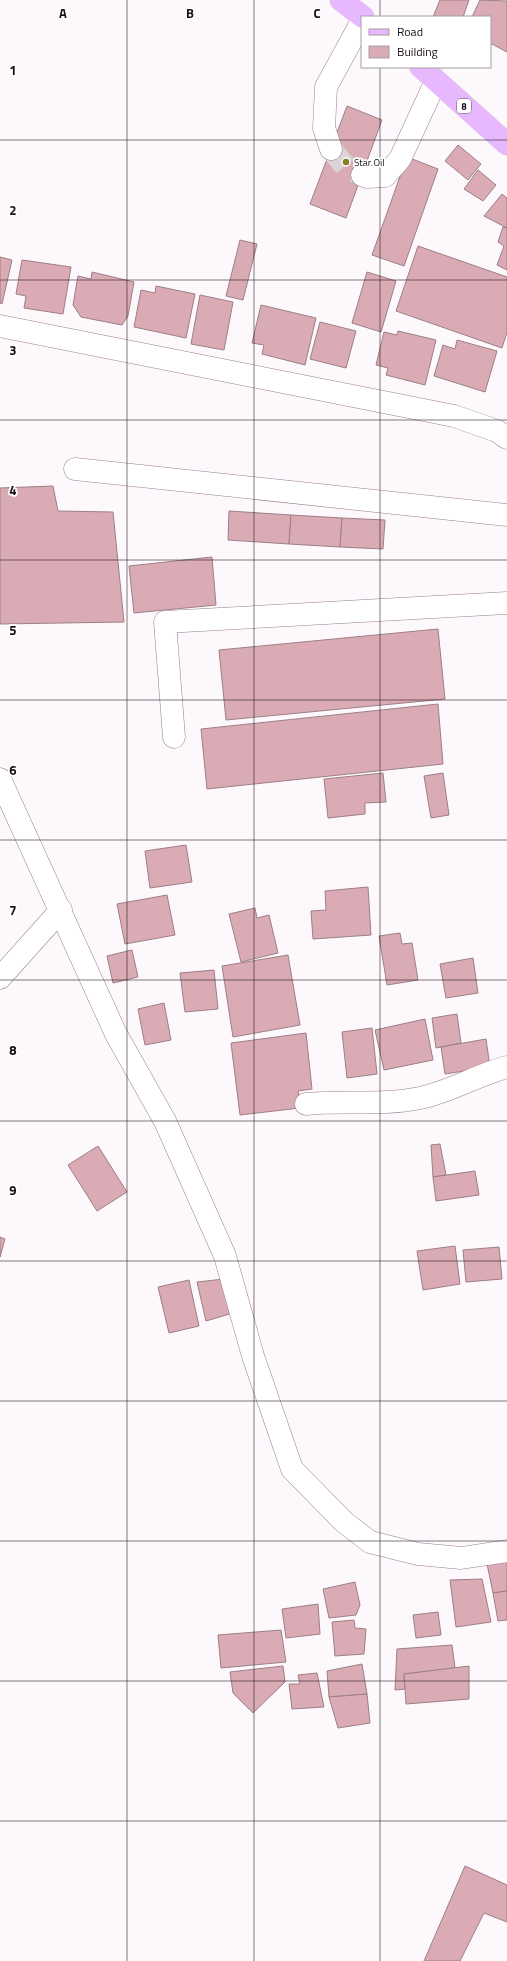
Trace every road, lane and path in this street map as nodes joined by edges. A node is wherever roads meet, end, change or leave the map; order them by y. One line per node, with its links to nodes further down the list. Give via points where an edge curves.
1 (341, 0): 2 (main road)
2 (362, 16)
3 (361, 24): 6 (street, via 326,87 324,128)
4 (429, 74): 5 (main road, 8); 7 (street, via 400,159 385,176)
5 (507, 144)
6 (331, 149)
7 (362, 175)
8 (0, 326): 9 (street, via 454,416 497,431)
9 (507, 438)
10 (75, 469): 11 (street)
11 (507, 515)
12 (507, 603): 13 (street, via 165,622)
13 (174, 736)
14 (0, 779): 15 (street)
15 (61, 910): 16 (street); 19 (street, via 116,1034 165,1121 225,1256 253,1356 292,1468 344,1522 370,1542 418,1554 461,1558)
16 (0, 978)
17 (507, 1067): 18 (street, via 443,1092 419,1098 380,1103)
18 (306, 1104)
19 (507, 1551)

